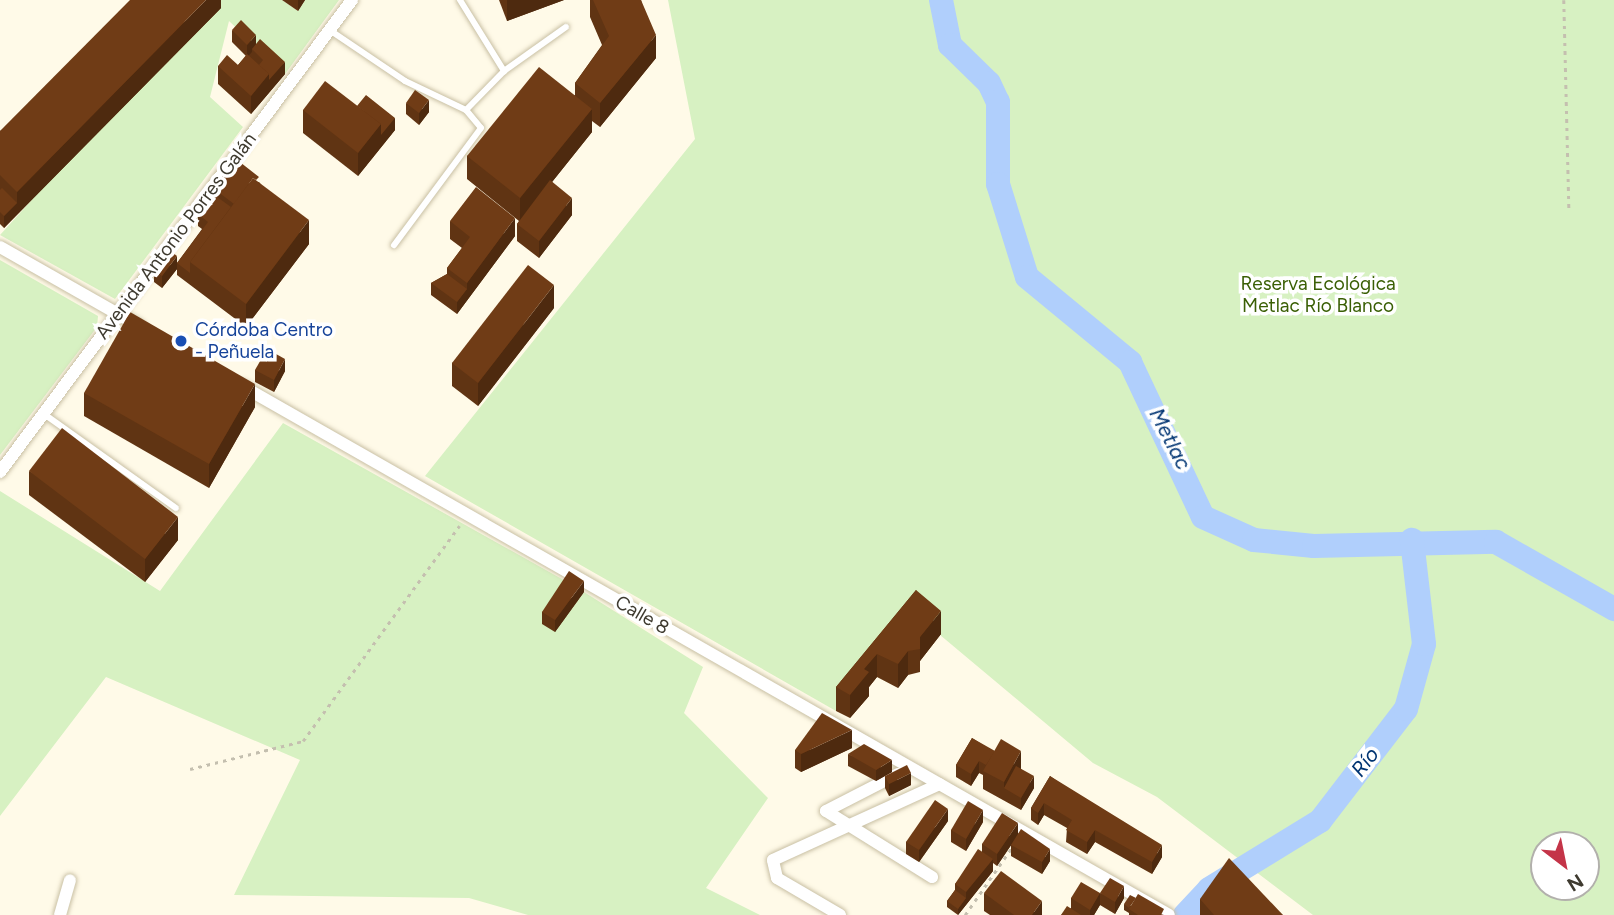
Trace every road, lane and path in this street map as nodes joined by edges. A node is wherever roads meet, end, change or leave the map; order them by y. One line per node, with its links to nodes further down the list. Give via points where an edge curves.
1 (352, 0): 5 (street, Avenida Antonio Porres Galán)
2 (460, 0): 6 (lane)
3 (1564, 0): 8 (path)
4 (566, 27): 6 (lane)
5 (331, 31): 7 (lane, via 405,80); 11 (street, Avenida Antonio Porres Galán)
6 (504, 71): 7 (lane)
7 (466, 110): 9 (lane, via 481,128 479,138)
8 (1569, 212)
9 (394, 245)
10 (0, 247): 11 (street)
11 (117, 314): 12 (street); 14 (street, Avenida Antonio Porres Galán)
12 (153, 334)
13 (225, 376): 17 (street, Calle 8)
14 (42, 413): 15 (street, Avenida Antonio Porres Galán); 16 (lane)
15 (0, 472)
16 (176, 508)
17 (467, 514): 18 (street, Calle 8); 19 (path, via 303,741)
18 (910, 768): 20 (street, Calle 8); 21 (street, via 826,811)
19 (190, 769)
20 (940, 784): 21 (street); 22 (street, Calle 8)
21 (845, 824): 23 (street); 26 (street, via 773,860 777,878)
22 (1024, 831): 27 (path); 28 (street, Calle 8)
23 (932, 877)
24 (70, 880): 25 (street)
25 (60, 915)
26 (840, 915)
27 (965, 915)
28 (1169, 915)

